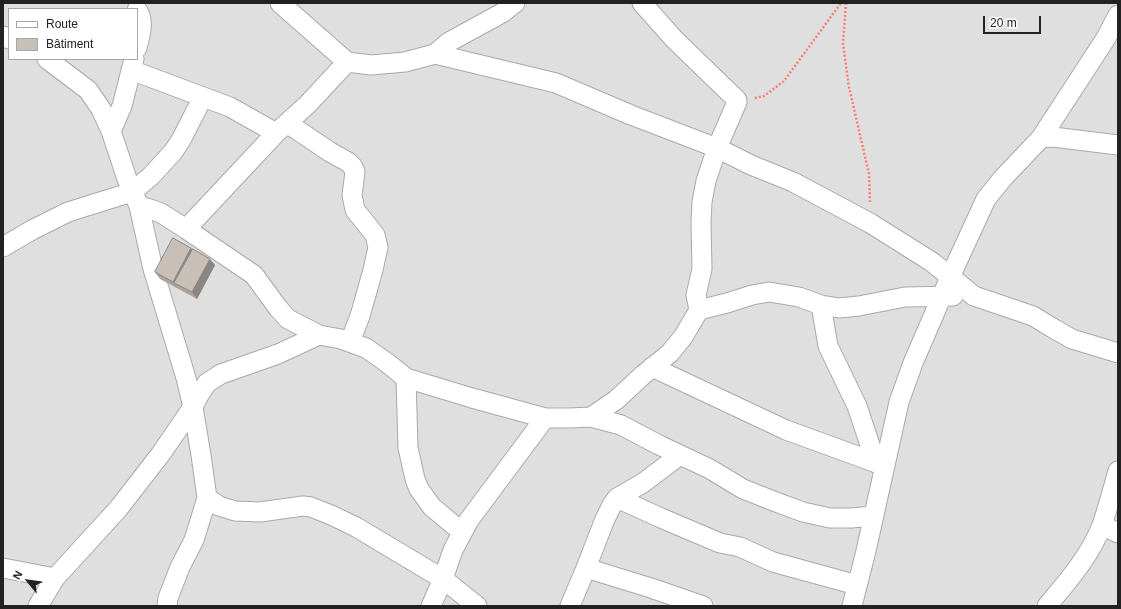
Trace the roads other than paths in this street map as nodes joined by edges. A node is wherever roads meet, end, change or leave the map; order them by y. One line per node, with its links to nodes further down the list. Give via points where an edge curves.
1 (515, 3): 7 (street, via 449,42)
2 (642, 3): 16 (street, via 674,39 735,97 737,102)
3 (286, 5): 9 (street)
4 (138, 11): 6 (street, via 141,18)
5 (1118, 15): 14 (street, via 1106,38)
6 (138, 43)
7 (435, 54): 9 (street, via 388,64); 16 (street, via 556,82 631,115)
8 (48, 60): 13 (street, via 88,90 101,109)
9 (347, 62): 12 (street, via 308,104)
10 (133, 65): 11 (street); 13 (street, via 122,106)
11 (203, 97): 12 (street); 17 (street, via 181,140)
12 (281, 128): 18 (street); 26 (street, via 348,162 355,172 352,195 355,210 375,235 378,247 360,316)
13 (111, 131): 17 (street)
14 (1041, 138): 15 (street, via 1057,137); 20 (street, via 986,199)
15 (1118, 145)
16 (717, 148): 20 (street, via 794,182 870,223); 24 (street, via 702,202 702,269 696,295)
17 (135, 199): 18 (street); 19 (street, via 68,212); 30 (street)
18 (186, 228): 25 (street, via 254,275 288,318)
19 (3, 247)
20 (951, 275): 21 (street); 22 (street)
21 (974, 296): 22 (street); 27 (street, via 1033,316 1072,339)
22 (942, 297): 23 (street, via 905,297 840,308); 34 (street, via 913,363)
23 (821, 305): 24 (street, via 798,297 769,292); 34 (street, via 828,346 857,406)
24 (699, 310): 28 (street, via 670,353)
25 (319, 335): 26 (street); 30 (street, via 278,354 221,374 207,383)
26 (350, 342): 29 (street, via 366,348)
27 (1118, 353)
28 (652, 367): 31 (street, via 616,400); 34 (street, via 786,430)
29 (406, 378): 32 (street); 40 (street, via 408,448 415,479 432,508)
30 (193, 407): 36 (street); 43 (street, via 160,456 118,510)
31 (592, 416): 32 (street); 33 (street, via 621,424)
32 (545, 418): 40 (street)
33 (680, 454): 37 (street, via 643,483); 38 (street, via 743,489 803,512 830,518)
34 (880, 464): 38 (street)
35 (1118, 471): 39 (street)
36 (207, 498): 44 (street, via 219,506 235,511 260,512 311,507 356,527); 47 (street, via 194,540 180,567)
37 (617, 498): 42 (street, via 605,519); 45 (street, via 720,543 740,547 773,562)
38 (874, 516): 45 (street)
39 (1110, 529): 53 (street, via 1090,549 1076,572)
40 (462, 532): 44 (street)
41 (3, 568): 43 (street)
42 (586, 568): 50 (street); 51 (street)
43 (55, 578): 46 (street)
44 (443, 579): 48 (street); 49 (street)
45 (858, 585): 52 (street)
46 (38, 606)
47 (167, 606)
48 (431, 606)
49 (477, 606)
50 (570, 606)
51 (703, 606)
52 (852, 606)
53 (1047, 606)

